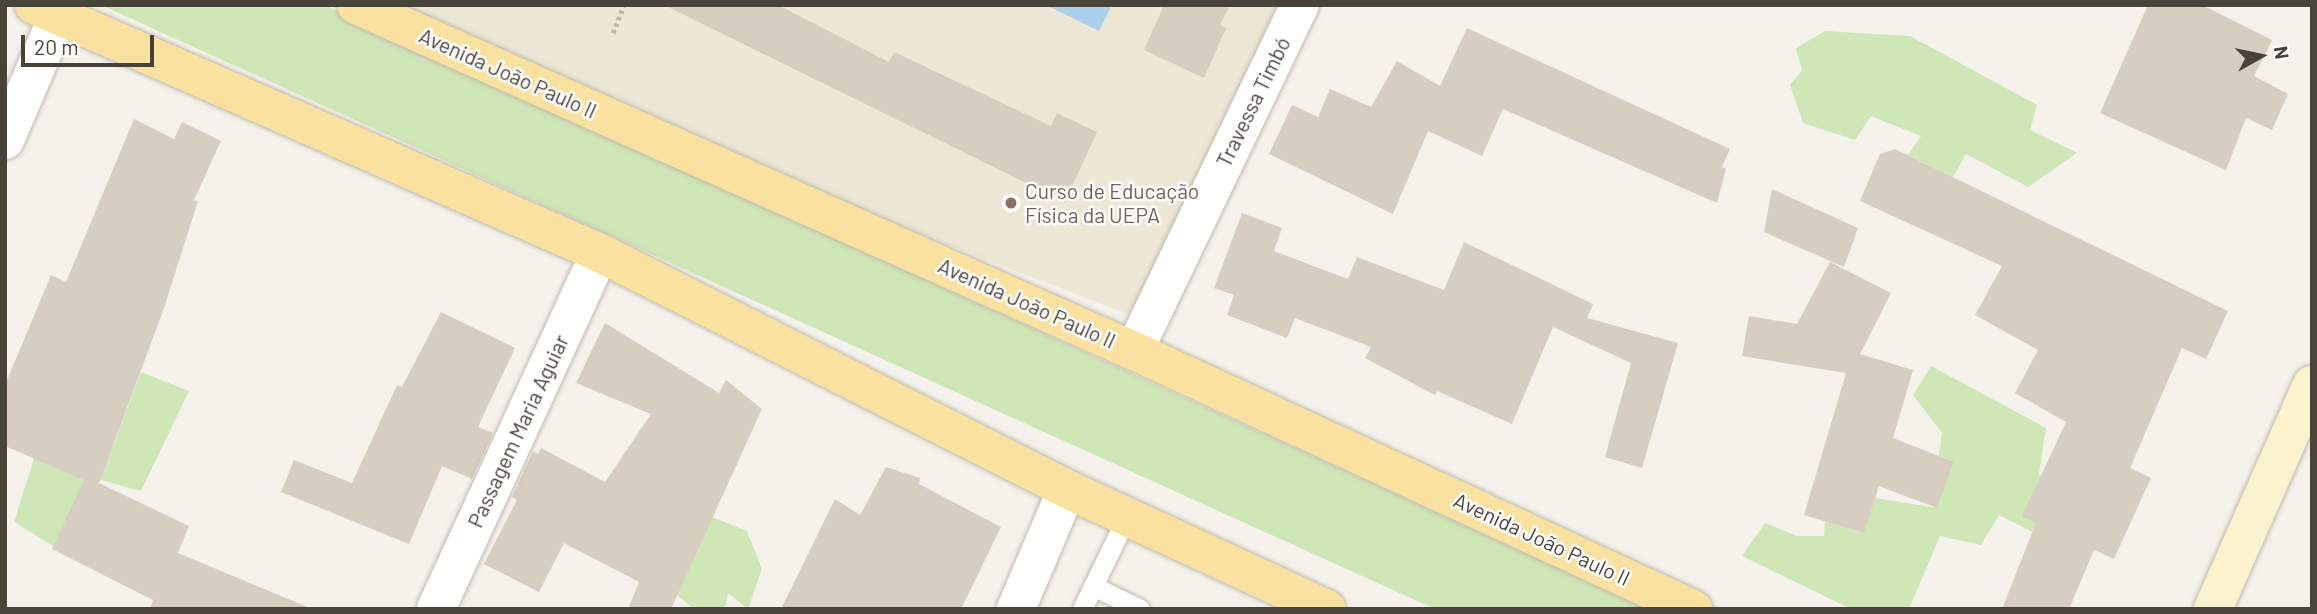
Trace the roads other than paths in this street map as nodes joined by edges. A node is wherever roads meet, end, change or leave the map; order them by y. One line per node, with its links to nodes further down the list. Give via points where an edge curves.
1 (356, 5): 6 (main road, Avenida João Paulo II)
2 (1300, 5): 6 (street, Travessa Timbó)
3 (52, 9): 4 (street); 5 (main road)
4 (5, 140)
5 (600, 253): 8 (main road); 11 (street, Passagem Maria Aguiar)
6 (1134, 351): 16 (main road, Avenida João Paulo II)
7 (2312, 385): 17 (street)
8 (1068, 489): 9 (main road); 12 (street)
9 (1127, 516): 10 (lane); 15 (main road)
10 (1093, 586): 13 (lane); 14 (lane)
11 (436, 609)
12 (1016, 609)
13 (1082, 609)
14 (1140, 609)
15 (1327, 609)
16 (1693, 609)
17 (2213, 609)

